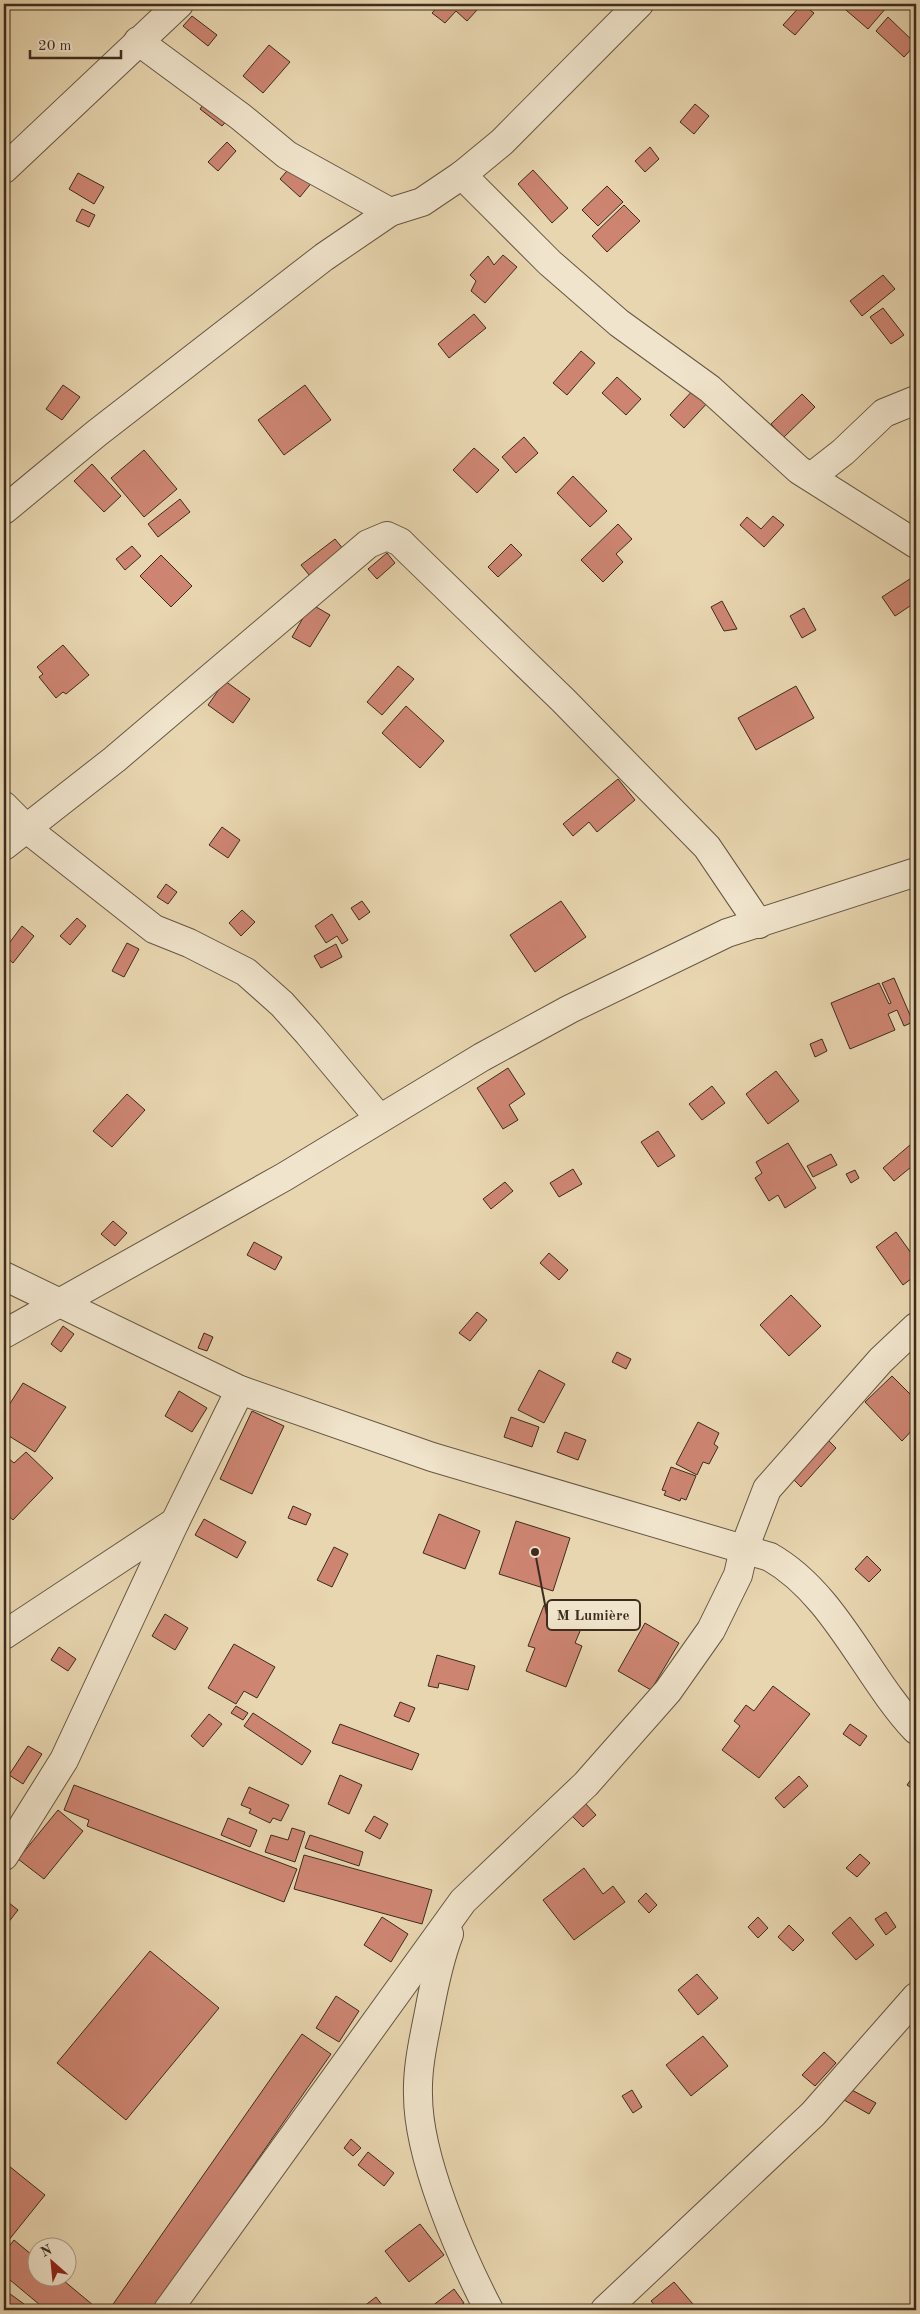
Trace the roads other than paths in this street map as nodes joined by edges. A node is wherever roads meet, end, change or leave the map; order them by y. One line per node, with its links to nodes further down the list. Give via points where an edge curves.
1 (180, 4): 3 (street)
2 (639, 4): 5 (street, via 502,142)
3 (138, 41): 4 (street); 6 (street, via 288,155)
4 (4, 169)
5 (462, 175): 6 (street, via 422,202); 8 (street, via 550,263 618,323 710,389 799,470)
6 (390, 212): 9 (street, via 317,263 97,433)
7 (916, 400): 8 (street, via 884,413)
8 (811, 477): 10 (street)
9 (4, 510)
10 (916, 544)
11 (4, 806): 12 (street)
12 (27, 829): 13 (street); 15 (street, via 115,759 368,544 387,536 400,542 655,792 707,847); 16 (street, via 154,929 246,972 282,1004)
13 (4, 846)
14 (916, 872): 15 (street)
15 (759, 924): 16 (street, via 727,933 570,1009)
16 (379, 1118): 18 (street, via 284,1178)
17 (4, 1276): 18 (street)
18 (62, 1303): 20 (street); 21 (street)
19 (916, 1327): 23 (street, via 881,1360 767,1490)
20 (4, 1334)
21 (240, 1390): 22 (street); 23 (street, via 432,1457)
22 (175, 1522): 24 (street); 26 (street, via 64,1760)
23 (744, 1548): 25 (street, via 783,1564 805,1585 832,1615 884,1692); 27 (street, via 738,1576 711,1630 668,1691 586,1784)
24 (4, 1635)
25 (913, 1722)
26 (4, 1856)
27 (463, 1901): 29 (street); 30 (street, via 439,1959 422,2051 418,2094 422,2132 436,2184 467,2267)
28 (916, 1997): 31 (street, via 813,2114)
29 (168, 2310)
30 (489, 2310)
31 (605, 2310)

